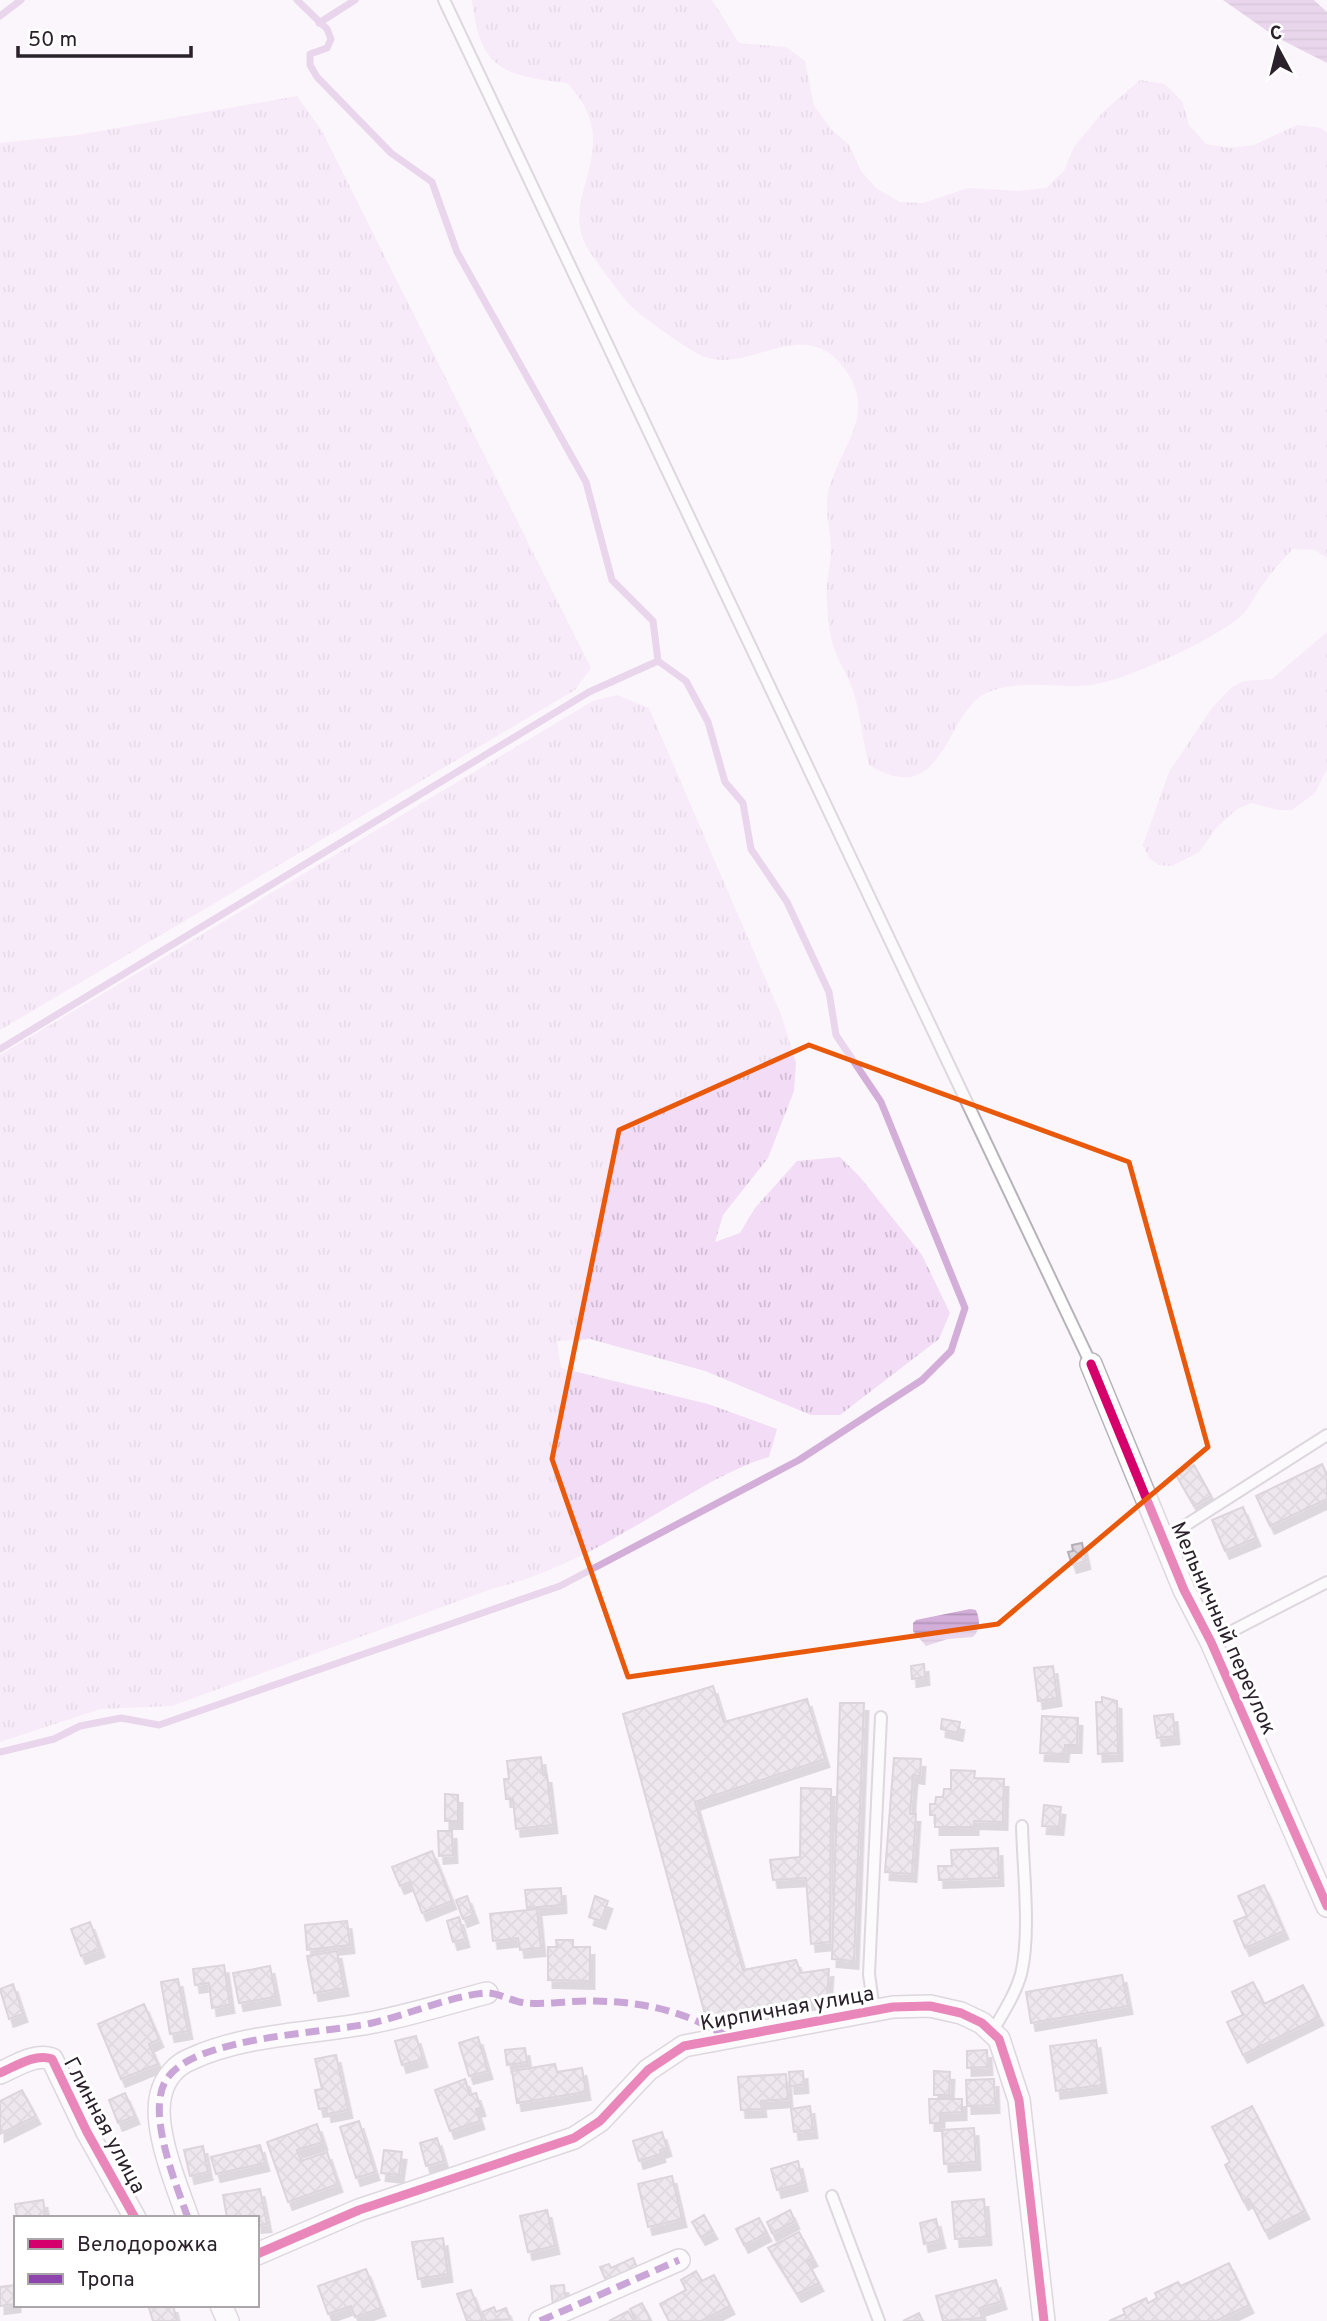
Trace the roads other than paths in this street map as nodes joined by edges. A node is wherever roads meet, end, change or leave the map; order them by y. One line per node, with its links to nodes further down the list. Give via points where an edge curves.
1 (444, 0): 2 (lane)
2 (1091, 1364): 4 (street, Мельничный переулок)
3 (1327, 1435): 4 (lane)
4 (1164, 1539): 6 (street, Мельничный переулок)
5 (1327, 1582): 6 (lane)
6 (1211, 1642): 9 (street, Мельничный переулок)
7 (881, 1717): 11 (lane, via 869,1974)
8 (1022, 1826): 12 (lane, via 1021,1972)
9 (1327, 1906)
10 (488, 1993): 16 (street, Глинная улица, via 370,2023 228,2046 179,2065 160,2096 161,2125)
11 (874, 2010): 12 (street, Кирпичная улица, via 930,2006 961,2013); 17 (street, Кирпичная улица, via 684,2046 648,2070 600,2121 574,2138 359,2210)
12 (992, 2032): 21 (street, via 1007,2059 1019,2100)
13 (0, 2073): 15 (street, Глинная улица, via 32,2059 52,2059)
14 (832, 2196): 20 (lane)
15 (134, 2216)
16 (187, 2216)
17 (259, 2253)
18 (680, 2260): 19 (street)
19 (540, 2321)
20 (879, 2321)
21 (1044, 2321)

